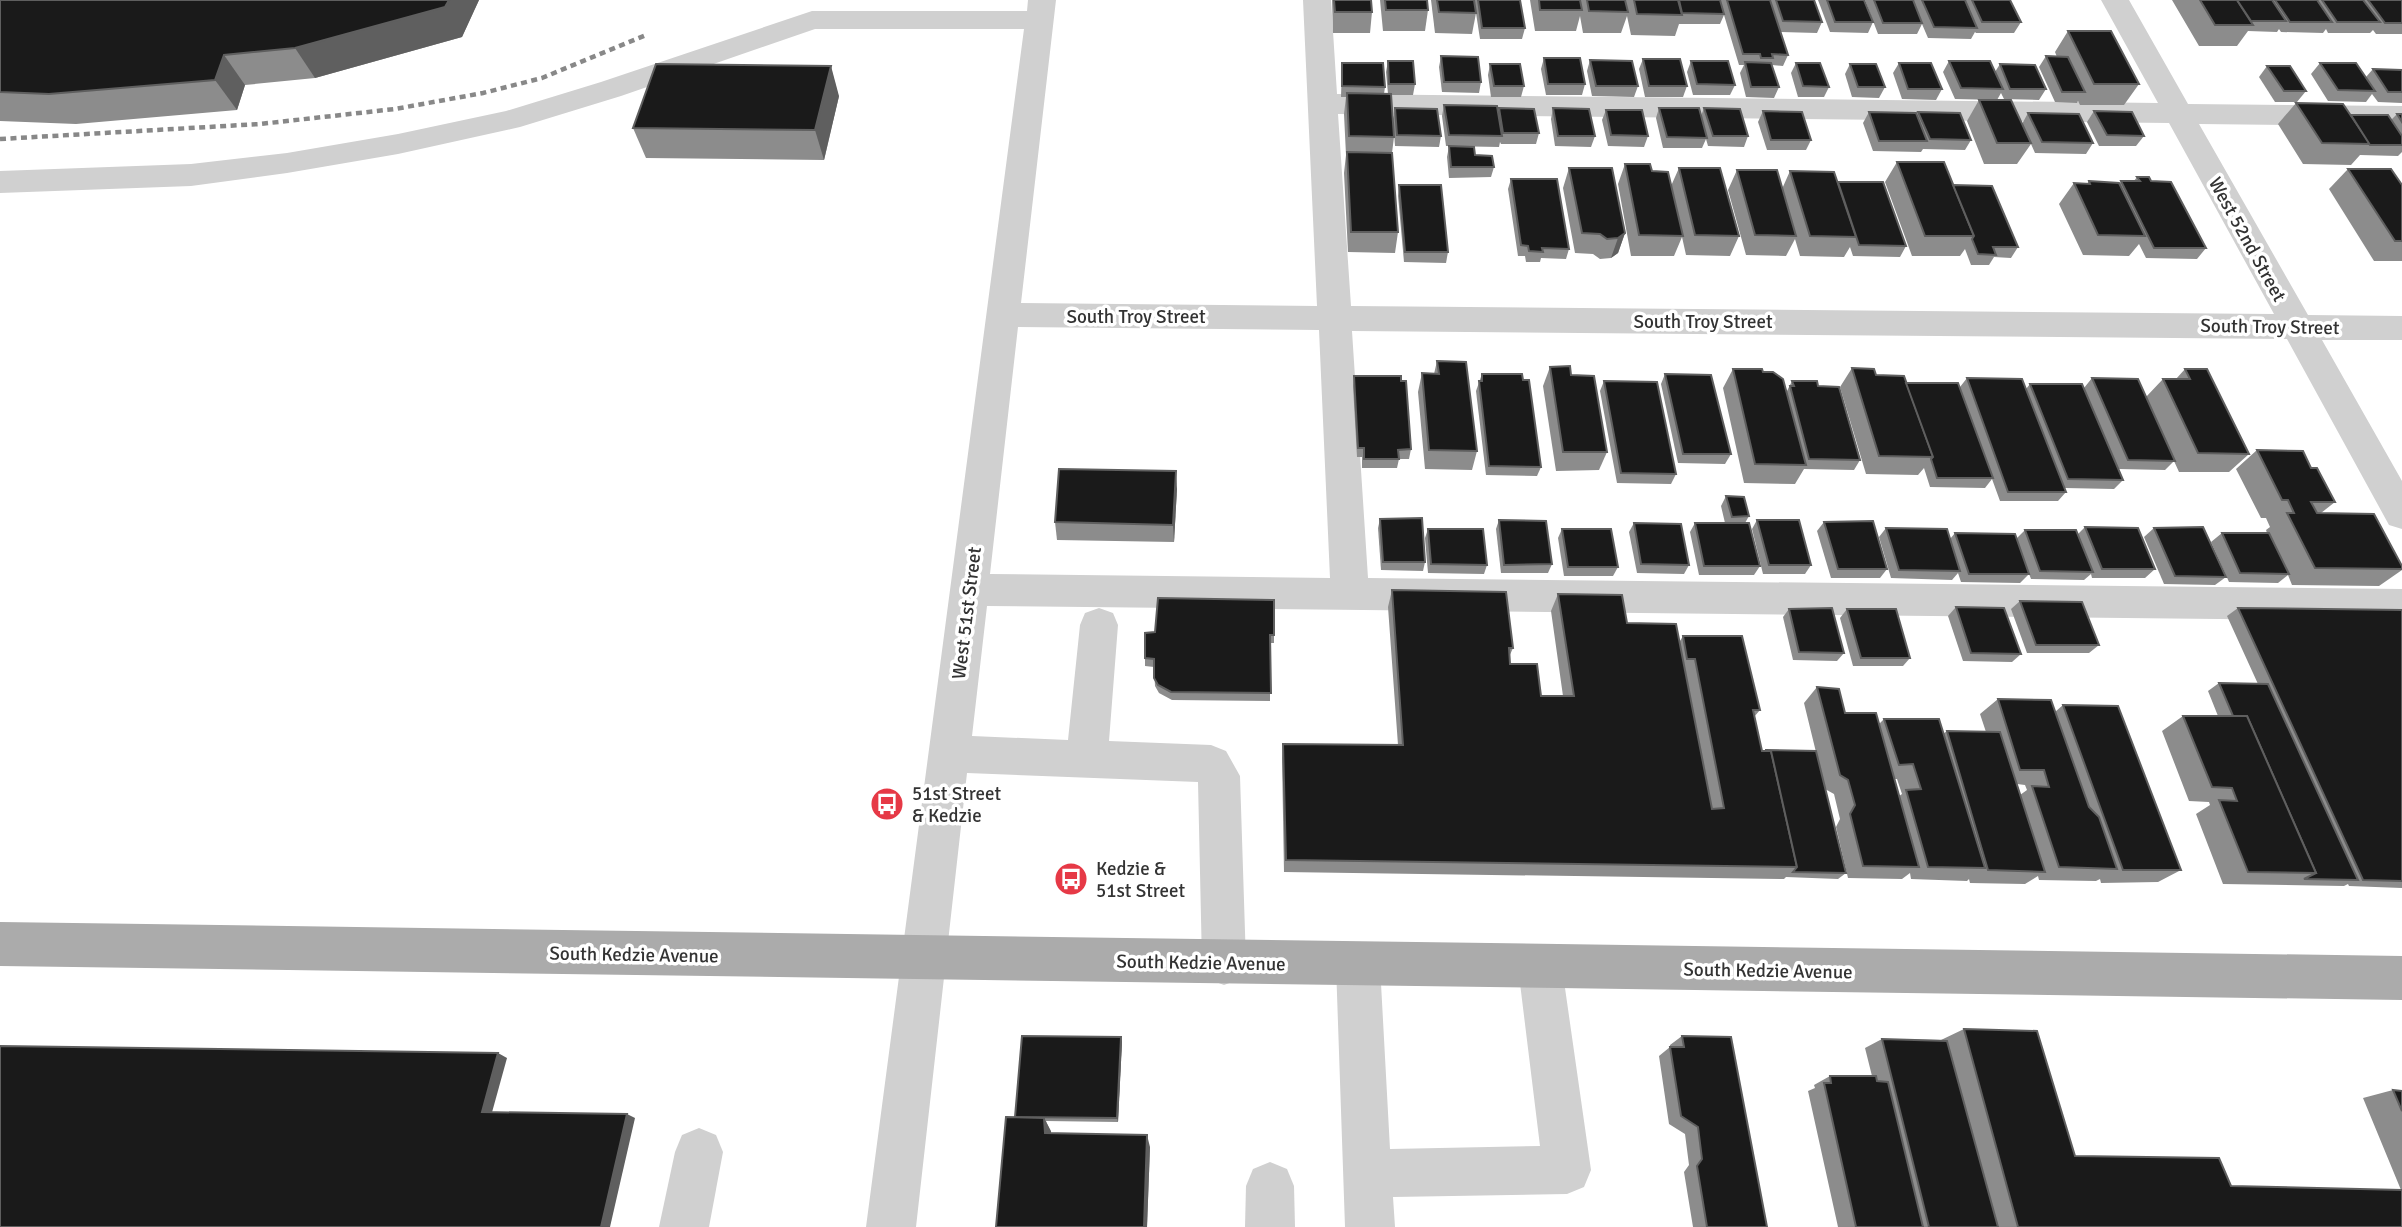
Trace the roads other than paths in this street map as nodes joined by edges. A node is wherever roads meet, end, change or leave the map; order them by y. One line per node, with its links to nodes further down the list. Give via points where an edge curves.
1 (1317, 0): 4 (street)
2 (2115, 0): 5 (street, West 52nd Street)
3 (1041, 10): 7 (street, via 812,20 509,120 287,163 191,175); 8 (street, West 51st Street)
4 (1323, 104): 5 (street); 9 (street)
5 (2179, 115): 6 (street); 10 (street, West 52nd Street)
6 (2402, 116)
7 (0, 181)
8 (1003, 315): 9 (street, South Troy Street); 13 (street, West 51st Street)
9 (1335, 318): 10 (street, South Troy Street); 14 (street)
10 (2297, 327): 11 (street, South Troy Street); 12 (street, West 52nd Street)
11 (2402, 328)
12 (2402, 514)
13 (969, 590): 14 (street); 17 (street, West 51st Street)
14 (1350, 594): 15 (street)
15 (2402, 605)
16 (1099, 625): 18 (street)
17 (949, 754): 18 (street); 20 (street, West 51st Street)
18 (1087, 759): 21 (street, via 1211,765 1216,769)
19 (0, 944): 20 (main road, South Kedzie Avenue)
20 (924, 959): 21 (main road, South Kedzie Avenue); 28 (street, West 51st Street)
21 (1224, 963): 22 (main road, South Kedzie Avenue)
22 (1358, 965): 23 (main road, South Kedzie Avenue); 26 (street)
23 (1539, 967): 24 (main road, South Kedzie Avenue); 26 (street, via 1567,1170)
24 (2402, 978)
25 (699, 1152): 27 (street)
26 (1368, 1173): 29 (street)
27 (684, 1227)
28 (891, 1227)
29 (1370, 1227)

